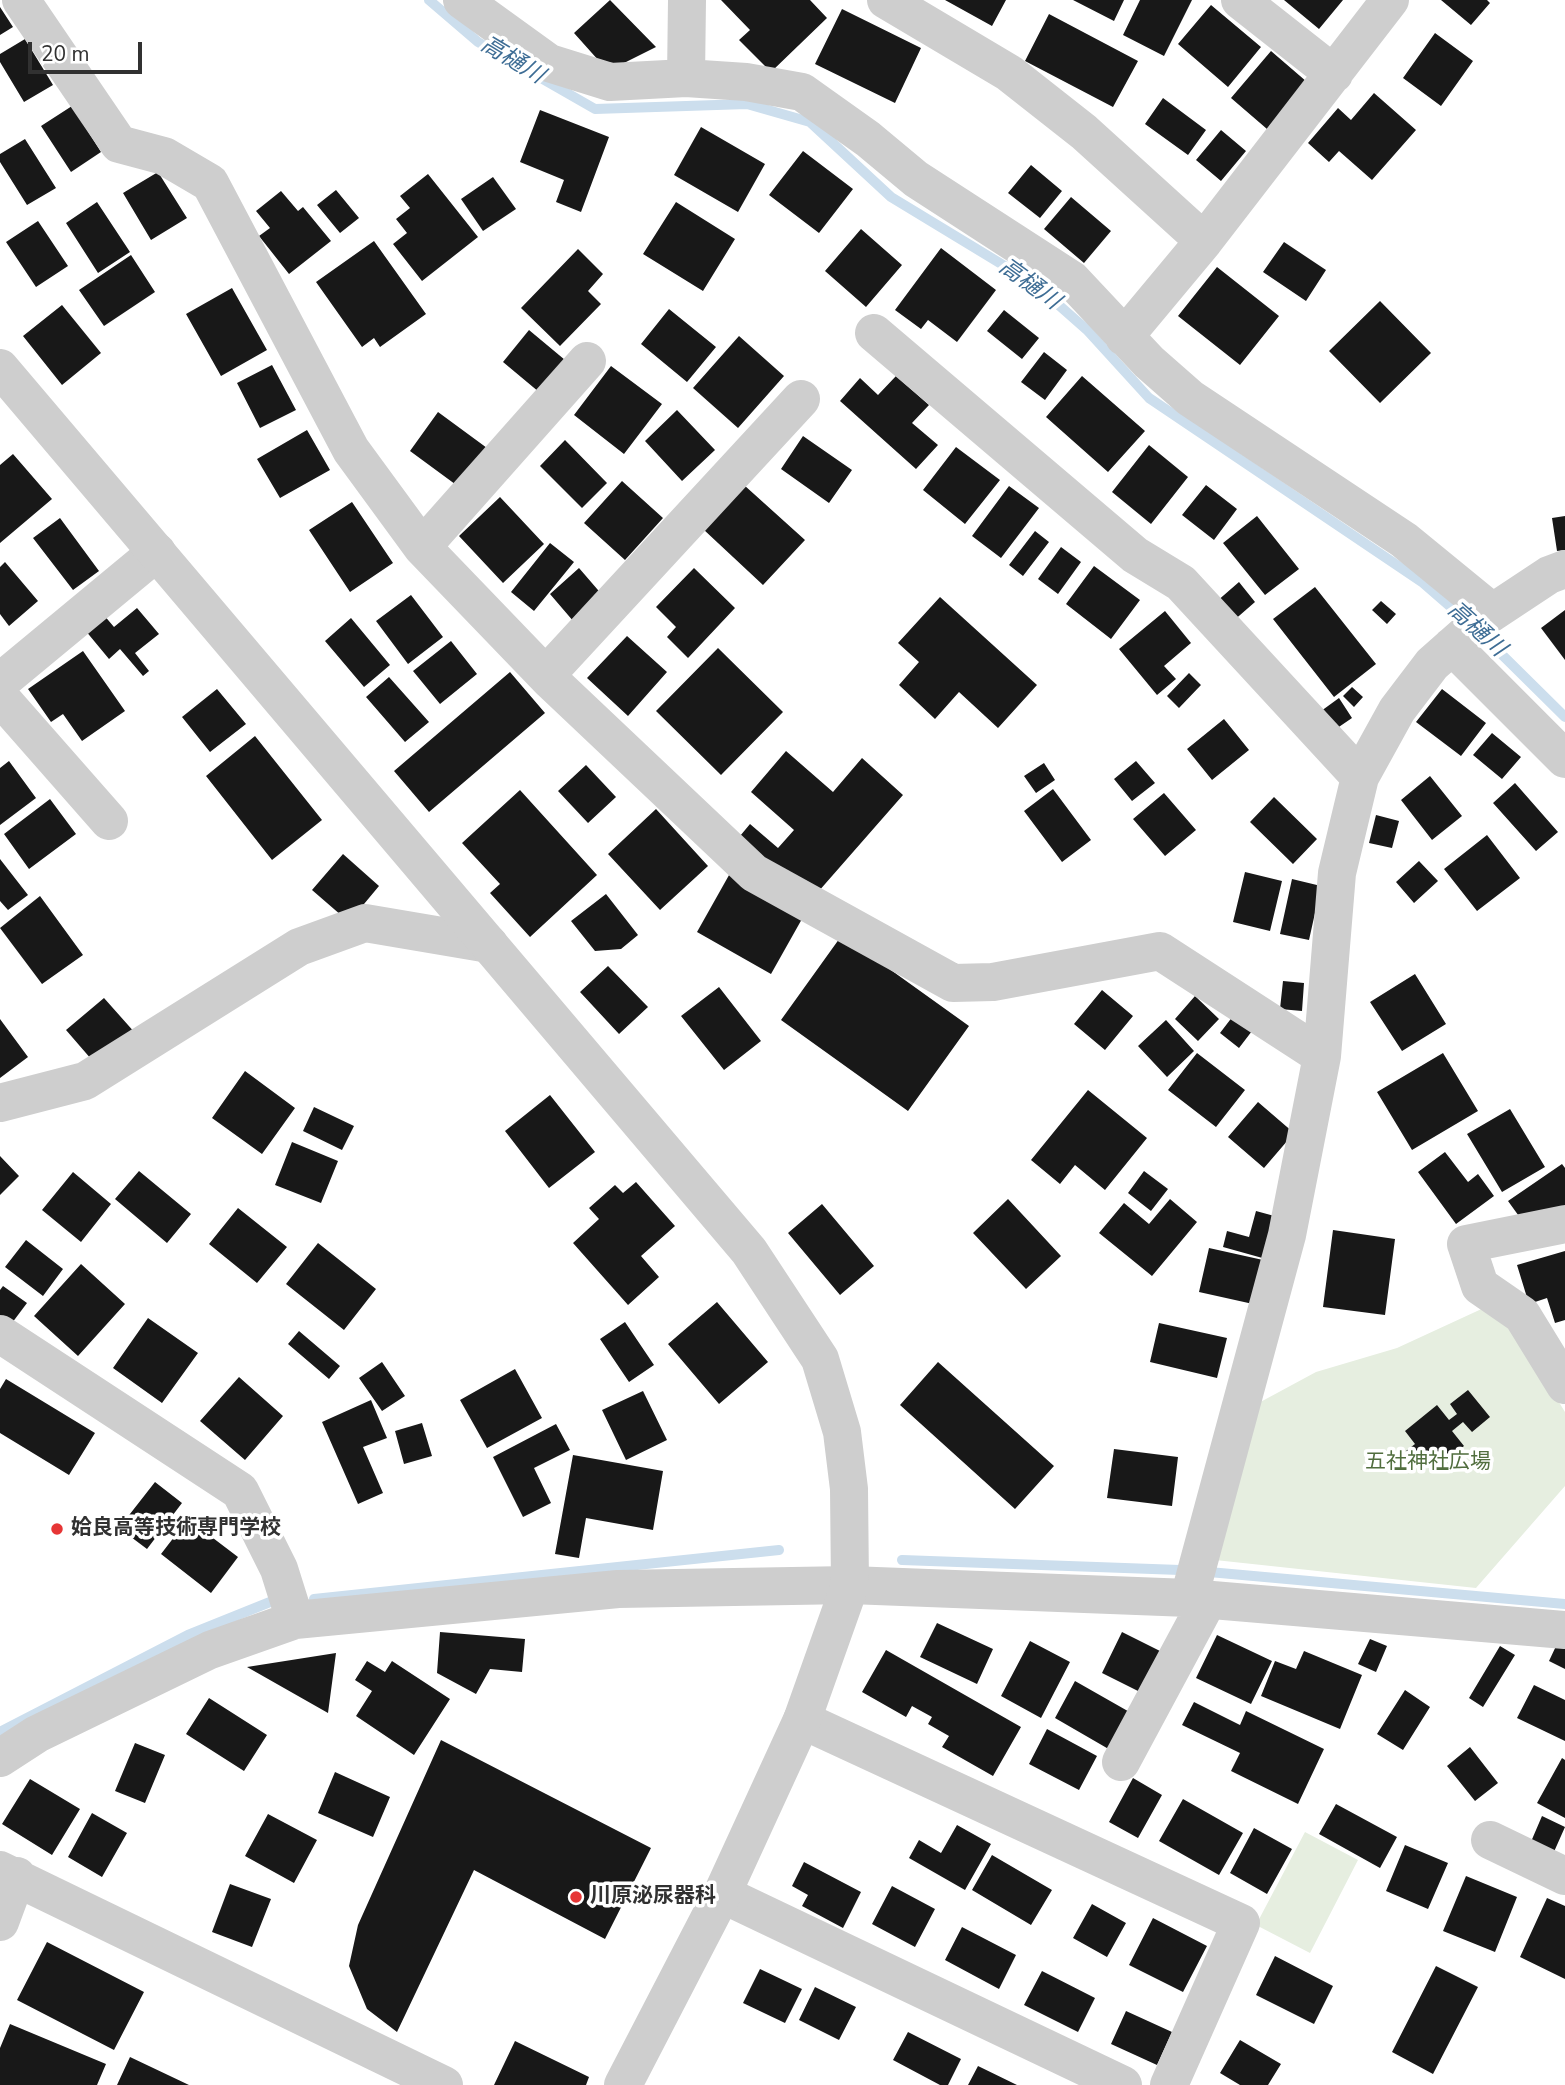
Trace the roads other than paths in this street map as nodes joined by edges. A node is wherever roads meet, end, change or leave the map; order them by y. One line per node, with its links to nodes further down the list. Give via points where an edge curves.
1 (21, 0): 15 (street, via 119,144 164,156 210,183 351,450)
2 (462, 0): 8 (street, via 549,62 610,82)
3 (687, 0): 8 (street)
4 (886, 0): 9 (street, via 1009,74 1084,132)
5 (1240, 0): 7 (street)
6 (1390, 0): 7 (street)
7 (1334, 74): 9 (street)
8 (686, 78): 11 (street, via 802,92 916,179 1072,280)
9 (1204, 241): 11 (street)
10 (874, 333): 23 (street, via 1135,555 1181,583)
11 (1124, 337): 18 (street, via 1190,398 1404,540)
12 (587, 361): 15 (street)
13 (0, 368): 16 (street)
14 (801, 400): 19 (street)
15 (422, 547): 19 (street)
16 (157, 552): 20 (street); 25 (street)
17 (1565, 569): 18 (street, via 1549,575)
18 (1473, 628): 22 (street); 23 (street, via 1432,664 1397,710)
19 (546, 675): 26 (street, via 754,873 953,983 993,982 1160,951)
20 (0, 682)
21 (0, 697): 24 (street)
22 (1565, 759)
23 (1360, 777): 26 (street, via 1337,873)
24 (108, 821)
25 (489, 944): 27 (street, via 365,923 299,947 85,1081); 31 (street, via 748,1251 820,1359 842,1433 849,1489)
26 (1322, 1056): 32 (street, via 1287,1235)
27 (0, 1103)
28 (1565, 1224): 30 (street, via 1466,1244 1480,1286 1522,1315)
29 (0, 1334): 33 (street, via 240,1491 279,1569)
30 (1565, 1385)
31 (850, 1585): 32 (street); 33 (street, via 618,1589); 35 (street)
32 (1199, 1599): 34 (street); 37 (street)
33 (295, 1620): 36 (street, via 210,1650 37,1734)
34 (1565, 1630)
35 (802, 1720): 41 (street); 46 (street, via 1241,1923)
36 (0, 1758)
37 (1121, 1762)
38 (1490, 1840): 40 (street)
39 (9, 1873): 42 (street); 43 (street)
40 (1565, 1876)
41 (722, 1894): 44 (street); 45 (street)
42 (0, 1922)
43 (444, 2085)
44 (623, 2085)
45 (1123, 2085)
46 (1169, 2085)

